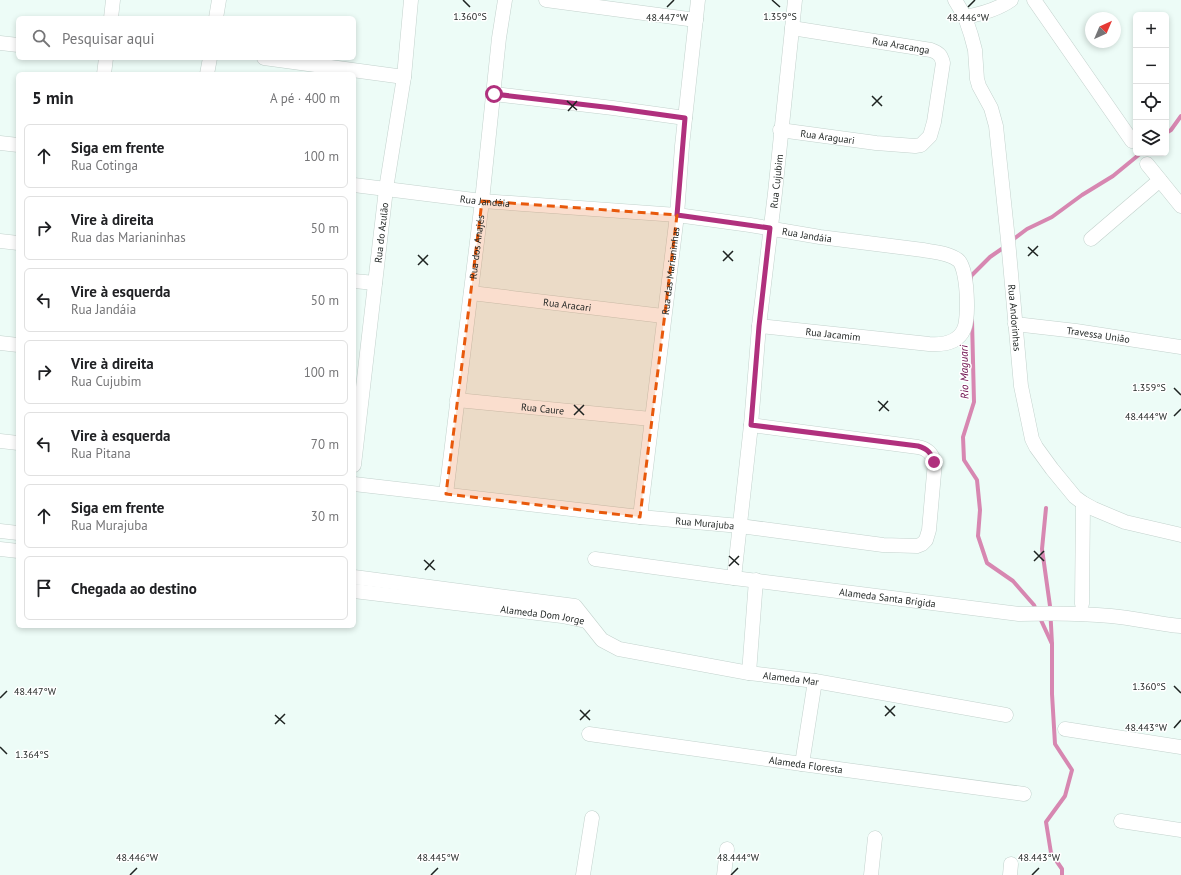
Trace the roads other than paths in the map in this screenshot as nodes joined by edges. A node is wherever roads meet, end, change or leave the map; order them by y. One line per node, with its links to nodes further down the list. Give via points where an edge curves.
1 (113, 0): 11 (street)
2 (219, 0): 12 (street)
3 (411, 0): 23 (street, Rua do Azulão)
4 (505, 0): 24 (street, Rua dos Anajés)
5 (546, 0): 14 (street)
6 (698, 0): 14 (street, Rua das Marianinhas)
7 (794, 0): 15 (street, Rua Cujubim)
8 (955, 0): 13 (street, Rua Andorinhas)
9 (1011, 0): 13 (street, via 1000,7)
10 (1034, 0): 27 (street)
11 (111, 16)
12 (216, 16)
13 (965, 17): 46 (street, Rua Andorinhas, via 975,50 977,79 995,122)
14 (696, 20): 25 (street, Rua das Marianinhas)
15 (792, 28): 26 (street, Rua Cujubim); 29 (street, Rua Aracanga, via 921,48 942,56 937,105 930,136 921,145 914,146)
16 (0, 43): 17 (street)
17 (16, 45)
18 (106, 60): 21 (street)
19 (210, 60): 22 (street)
20 (279, 60): 23 (street)
21 (104, 72)
22 (207, 72)
23 (404, 77): 34 (street, Rua do Azulão)
24 (494, 94): 25 (street); 35 (street, Rua dos Anajés)
25 (685, 118): 37 (street, Rua das Marianinhas)
26 (780, 130): 29 (street, Rua Araguari); 38 (street, Rua Cujubim)
27 (1132, 141)
28 (0, 143): 30 (street)
29 (876, 143)
30 (16, 145)
31 (1147, 164): 32 (street)
32 (1160, 180): 36 (street); 39 (street)
33 (356, 185): 34 (street, Rua Jandáia)
34 (386, 189): 35 (street, Rua Jandáia); 43 (street, Rua do Azulão)
35 (482, 201): 37 (street, Rua Jandáia); 44 (street, Rua dos Anajés)
36 (1181, 206)
37 (677, 215): 38 (street, Rua Jandáia); 45 (street, Rua das Marianinhas)
38 (770, 228): 47 (street, Rua Cujubim); 48 (street, Rua Jandáia, via 936,252 959,261 965,275 964,329 949,343 940,345)
39 (1091, 239)
40 (0, 241): 41 (street)
41 (16, 243)
42 (356, 281): 43 (street)
43 (375, 283): 52 (street, Rua do Azulão)
44 (471, 293): 45 (street, Rua Aracari); 53 (street, Rua dos Anajés)
45 (664, 316): 54 (street, Rua das Marianinhas)
46 (1016, 324): 51 (street, Travessa União); 61 (street, Rua Andorinhas, via 1021,386 1032,439 1052,469)
47 (759, 326): 48 (street, Rua Jacamim); 55 (street, Rua Cujubim)
48 (906, 342)
49 (0, 343): 50 (street)
50 (16, 345)
51 (1181, 347)
52 (358, 389): 56 (street, Rua do Azulão)
53 (457, 400): 54 (street, Rua Caure); 60 (street, Rua dos Anajés)
54 (651, 419): 62 (street, Rua das Marianinhas)
55 (751, 425): 63 (street, Rua Cujubim); 63 (street, Rua Murajuba, via 924,448 932,455 934,462 929,530 926,540 917,546 883,545)
56 (356, 427)
57 (0, 441): 58 (street)
58 (16, 443)
59 (356, 484): 60 (street, Rua Murajuba)
60 (446, 494): 62 (street, Rua Murajuba)
61 (1083, 503): 66 (street, Rua Andorinhas, via 1125,522); 74 (street)
62 (640, 517): 63 (street, Rua Murajuba)
63 (740, 526): 71 (street, Rua Cujubim)
64 (0, 531): 65 (street)
65 (16, 533)
66 (1181, 535)
67 (0, 549): 68 (street)
68 (16, 551)
69 (595, 559): 71 (street, Alameda Santa Brígida)
70 (356, 577): 75 (street, Alameda Dom Jorge, via 575,606)
71 (734, 578): 72 (street, Alameda Santa Brígida)
72 (756, 580): 76 (street, Alameda Santa Brígida, via 1019,614 1056,612 1112,616); 77 (street)
73 (356, 591): 75 (street, Alameda Dom Jorge)
74 (1082, 604)
75 (586, 621): 77 (street, Alameda Mar, via 602,640 619,649)
76 (1181, 626)
77 (749, 673): 78 (street, Alameda Mar)
78 (815, 681): 79 (street, Alameda Mar); 83 (street)
79 (1006, 715)
80 (1065, 728): 82 (street)
81 (589, 734): 83 (street, Alameda Floresta)
82 (1181, 748)
83 (802, 764): 84 (street, Alameda Floresta)
84 (1024, 794)
85 (592, 818): 90 (street)
86 (1121, 821): 87 (street)
87 (1181, 830)
88 (875, 838): 92 (street)
89 (727, 849): 91 (street)
90 (583, 875)
91 (724, 875)
92 (871, 875)

